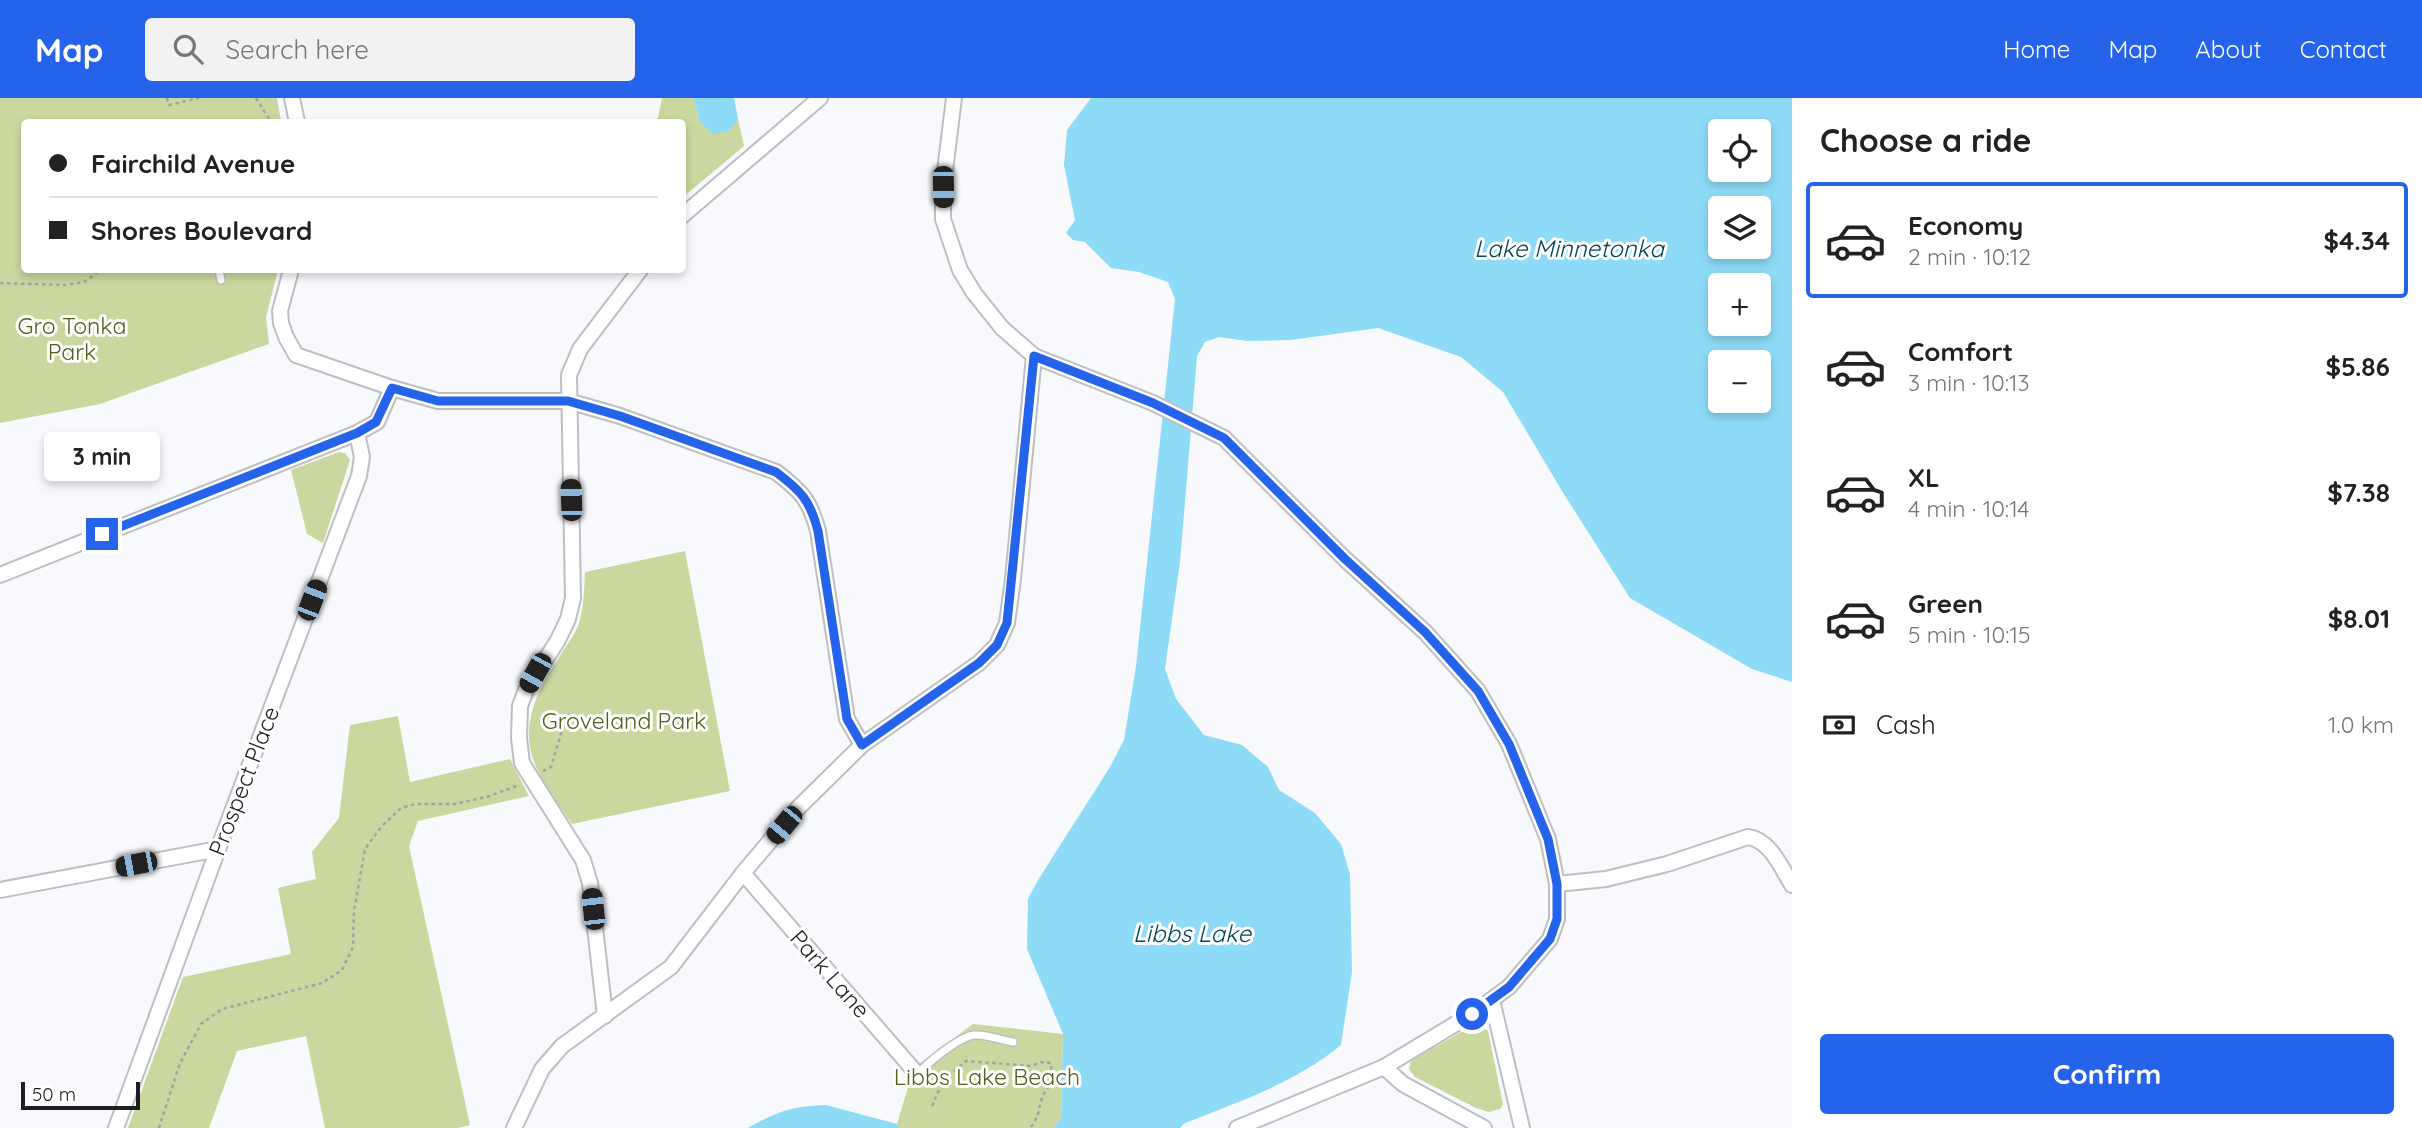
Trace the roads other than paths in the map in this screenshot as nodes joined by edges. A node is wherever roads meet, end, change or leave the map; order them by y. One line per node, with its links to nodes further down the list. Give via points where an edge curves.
1 (292, 98): 4 (street)
2 (820, 98): 5 (street)
3 (954, 98): 10 (street, via 943,187 943,219 951,246 974,293 1002,328)
4 (296, 119)
5 (686, 213)
6 (220, 273): 9 (lane)
7 (290, 273): 11 (street, via 280,311 281,324 296,355)
8 (638, 273): 12 (street, via 580,349 569,375)
9 (221, 280)
10 (1034, 356): 15 (street, via 1007,623 997,645 979,663); 18 (street, via 1153,403 1224,438 1425,632 1478,691 1509,744 1536,804)
11 (392, 388): 12 (street, via 438,401); 13 (street, via 376,422)
12 (568, 401): 15 (street, via 776,472 797,488 812,509 818,531 847,719); 22 (street, via 573,598 568,620 526,690 520,706 519,738 522,763 583,860 590,883)
13 (357, 433): 14 (street); 16 (street, Prospect Place, via 362,457 359,476)
14 (0, 575)
15 (862, 745): 17 (street, via 797,808)
16 (218, 849): 20 (street); 26 (street, Prospect Place)
17 (743, 873): 22 (street, via 671,967); 25 (street, Park Lane)
18 (1557, 884): 19 (street, via 1606,879 1667,864 1748,837 1765,844); 21 (street, via 1557,919 1550,939)
19 (1792, 885)
20 (0, 890)
21 (1492, 1000): 24 (street); 30 (street)
22 (605, 1016): 27 (street, via 562,1046 542,1069)
23 (1013, 1042): 25 (lane, via 974,1035 936,1057)
24 (1384, 1066): 28 (street); 29 (street, via 1403,1084)
25 (918, 1075)
26 (116, 1128)
27 (514, 1128)
28 (1237, 1128)
29 (1484, 1128)
30 (1522, 1128)

